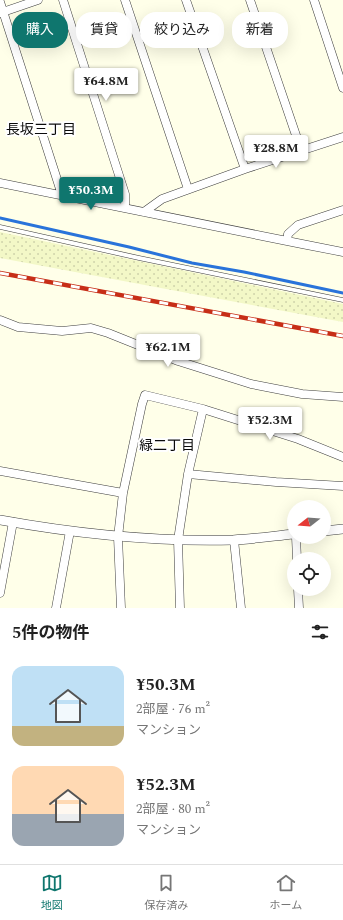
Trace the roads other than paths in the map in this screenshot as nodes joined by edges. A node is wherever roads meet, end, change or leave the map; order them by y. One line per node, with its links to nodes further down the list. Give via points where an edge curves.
1 (38, 0): 8 (street)
2 (63, 0): 16 (street, via 125,194)
3 (125, 0): 14 (street)
4 (186, 0): 12 (street)
5 (250, 0): 11 (street)
6 (314, 0): 9 (street)
7 (0, 2): 8 (street)
8 (2, 12): 15 (street)
9 (343, 88)
10 (343, 136): 11 (street)
11 (301, 150): 12 (street)
12 (245, 169): 14 (street)
13 (0, 183): 15 (street)
14 (188, 189): 18 (street, via 162,199)
15 (62, 195): 16 (street)
16 (125, 208): 18 (street)
17 (343, 210): 20 (street, via 298,225 288,234)
18 (144, 212): 20 (street)
19 (0, 227): 22 (lane)
20 (287, 241): 21 (street)
21 (343, 252)
22 (343, 300)
23 (0, 320): 24 (street, via 18,327 62,331 91,328 178,361 251,384 302,394)
24 (343, 397)
25 (203, 409): 26 (street); 28 (street); 30 (street, via 145,395)
26 (343, 457)
27 (0, 471): 30 (street)
28 (188, 474): 29 (street); 38 (street)
29 (343, 486)
30 (123, 492): 37 (street)
31 (0, 520): 32 (street)
32 (13, 522): 35 (street); 40 (street)
33 (343, 529): 34 (street)
34 (331, 530)
35 (70, 531): 37 (street); 42 (street)
36 (287, 535): 39 (street)
37 (118, 537): 38 (street); 43 (street)
38 (178, 540): 39 (street); 44 (street)
39 (234, 540): 45 (street)
40 (0, 593)
41 (298, 596): 46 (street)
42 (56, 608)
43 (121, 608)
44 (180, 608)
45 (241, 608)
46 (299, 608)

